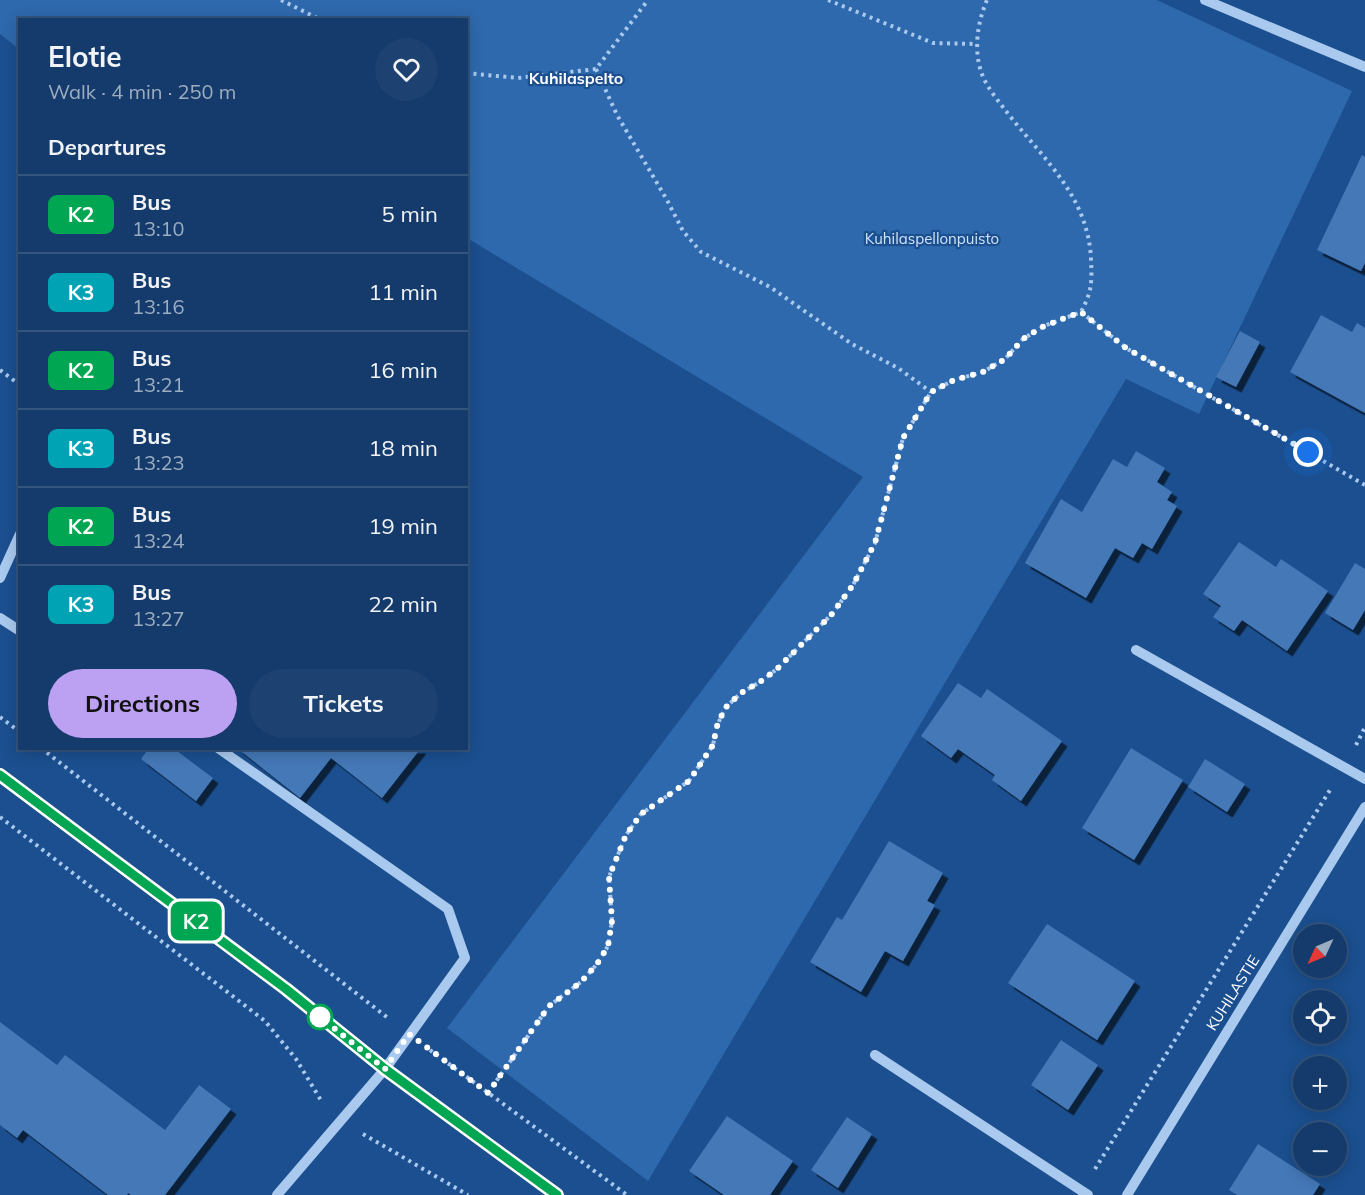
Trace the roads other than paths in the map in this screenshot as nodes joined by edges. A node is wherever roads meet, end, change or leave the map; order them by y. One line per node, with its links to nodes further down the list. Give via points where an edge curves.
1 (1205, 0): 2 (street)
2 (1365, 67)
3 (18, 538): 4 (street)
4 (0, 578)
5 (0, 618): 6 (street)
6 (18, 630)
7 (1136, 650): 10 (street)
8 (221, 750): 13 (street, via 448,909 465,958)
9 (0, 775): 13 (street, via 286,989)
10 (1365, 779)
11 (1365, 807): 17 (street, KUHILASTIE)
12 (875, 1055): 14 (street)
13 (385, 1069): 15 (street); 16 (street)
14 (1085, 1193)
15 (277, 1195)
16 (557, 1195)
17 (1127, 1195)

